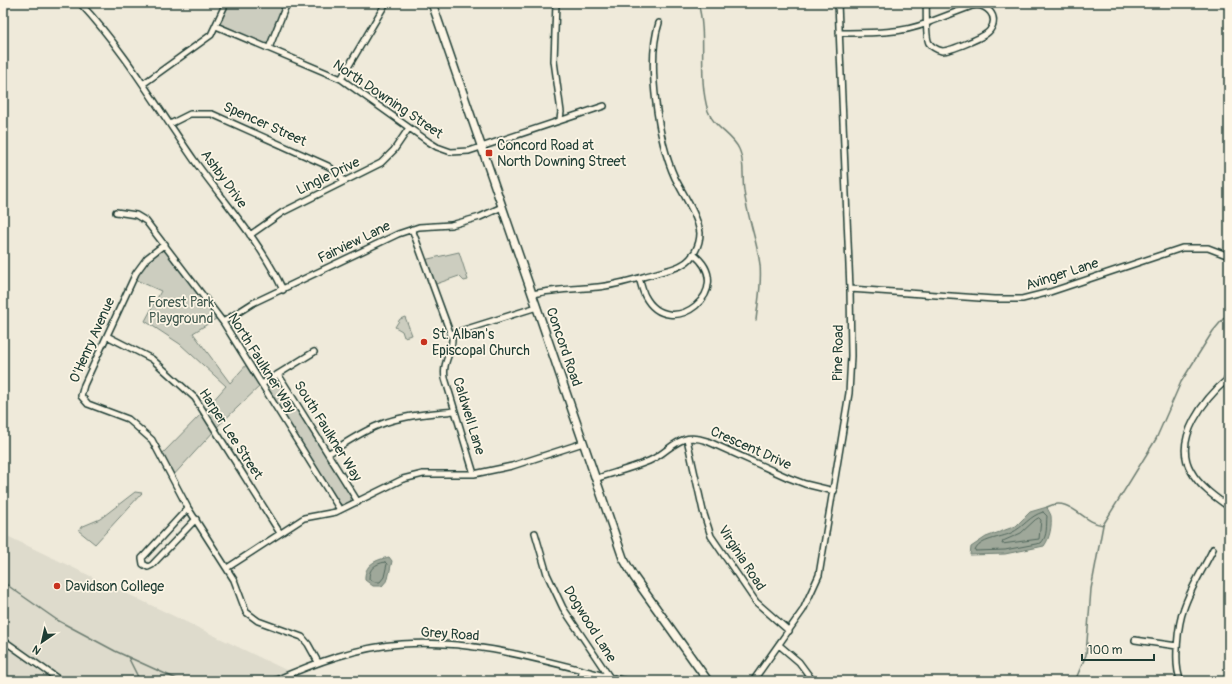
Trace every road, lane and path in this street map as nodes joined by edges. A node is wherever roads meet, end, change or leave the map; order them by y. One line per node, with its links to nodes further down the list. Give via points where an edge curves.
1 (80, 3): 15 (street, Ashby Drive, via 115,44)
2 (226, 3): 11 (street)
3 (287, 3): 13 (street)
4 (386, 3): 14 (street)
5 (432, 3): 20 (main road, Concord Road)
6 (556, 3): 17 (street, via 554,51)
7 (838, 3): 12 (street, Pine Road)
8 (926, 3): 10 (street)
9 (659, 23): 27 (street, via 654,70 657,110 668,158 699,228 699,242)
10 (927, 23): 10 (street, via 930,44 943,51 986,34 994,22 991,12 978,5); 12 (street, via 896,30)
11 (216, 26): 13 (street, North Downing Street); 15 (street, via 206,40)
12 (839, 33): 30 (street, Pine Road)
13 (269, 48): 14 (street, North Downing Street)
14 (341, 79): 19 (street, North Downing Street)
15 (143, 84): 18 (street, Ashby Drive)
16 (604, 106): 17 (street, North Downing Street)
17 (560, 119): 20 (street, North Downing Street, via 555,123)
18 (170, 124): 21 (street, Spencer Street, via 195,113 216,115 328,166); 25 (street, Ashby Drive)
19 (409, 128): 20 (street, North Downing Street, via 443,150 459,152); 21 (street, Lingle Drive, via 394,150 381,163)
20 (482, 147): 22 (main road, Concord Road)
21 (344, 181): 25 (street, Lingle Drive, via 283,212)
22 (502, 207): 24 (street, Fairview Lane, via 480,217 451,225); 32 (main road, Concord Road)
23 (116, 212): 26 (street, North Faulkner Way, via 143,218)
24 (412, 229): 31 (street, Fairview Lane); 35 (street)
25 (250, 235): 31 (street, Ashby Drive, via 272,267)
26 (165, 244): 34 (street, North Faulkner Way); 36 (street, O'Henry Avenue, via 139,267)
27 (693, 254): 29 (street, via 679,266); 29 (street, via 704,265 708,284 701,301 691,310 672,314 658,310 645,296)
28 (1229, 256): 30 (street, Avinger Lane, via 1208,248 1182,248 1022,299)
29 (639, 278): 32 (street)
30 (850, 289): 47 (street, Pine Road, via 850,371)
31 (283, 290): 34 (street, Fairview Lane, via 253,303)
32 (532, 294): 33 (main road, Concord Road)
33 (537, 307): 35 (street); 43 (main road, Concord Road)
34 (223, 322): 40 (street, North Faulkner Way)
35 (451, 334): 41 (street, Caldwell Lane, via 452,342 444,363 444,373)
36 (108, 336): 50 (street, O'Henry Avenue, via 81,396 88,404 128,419 147,435 159,451); 53 (street, Harper Lee Street, via 152,359 195,398)
37 (314, 352): 38 (street)
38 (278, 374): 40 (street); 44 (street, South Faulkner Way)
39 (1229, 378): 49 (street, via 1205,402 1188,434 1185,452 1188,467 1195,478)
40 (262, 384): 51 (street, North Faulkner Way)
41 (454, 411): 44 (street, via 387,422 368,430); 45 (street, Caldwell Lane)
42 (687, 439): 46 (street, Crescent Drive, via 674,443 649,461); 47 (street, Crescent Drive, via 707,441 789,478); 57 (street, Virginia Road, via 711,536 756,602)
43 (584, 443): 45 (street, via 512,466); 46 (main road, Concord Road)
44 (328, 454): 48 (street, South Faulkner Way)
45 (474, 474): 48 (street, via 416,475)
46 (595, 479): 69 (main road, Concord Road, via 628,567)
47 (834, 491): 57 (street, Pine Road, via 819,575 811,597)
48 (358, 502): 51 (street)
49 (1229, 507)
50 (188, 508): 52 (street, O'Henry Avenue); 52 (street, via 142,558 143,564 148,567 152,565)
51 (340, 510): 53 (street, via 304,518)
52 (196, 519): 56 (street, O'Henry Avenue)
53 (280, 533): 56 (street)
54 (535, 533): 64 (street, Dogwood Lane, via 547,574 563,608)
55 (1213, 549): 61 (street, via 1183,608)
56 (227, 568): 62 (street, O'Henry Avenue, via 243,607 250,616 302,637)
57 (789, 631): 60 (street, Pine Road)
58 (3, 640): 65 (street)
59 (1135, 640): 61 (street)
60 (779, 646): 70 (street, Pine Road); 71 (street, via 799,662)
61 (1178, 646): 72 (street, via 1176,662)
62 (318, 662): 63 (street, Grey Road, via 379,647 431,643 483,648); 66 (street, Grey Road)
63 (582, 670): 64 (street, Grey Road); 67 (street)
64 (611, 679): 68 (street, Grey Road)
65 (61, 681)
66 (274, 681)
67 (580, 681)
68 (626, 681)
69 (708, 681)
70 (753, 681)
71 (813, 681)
72 (1181, 681)

